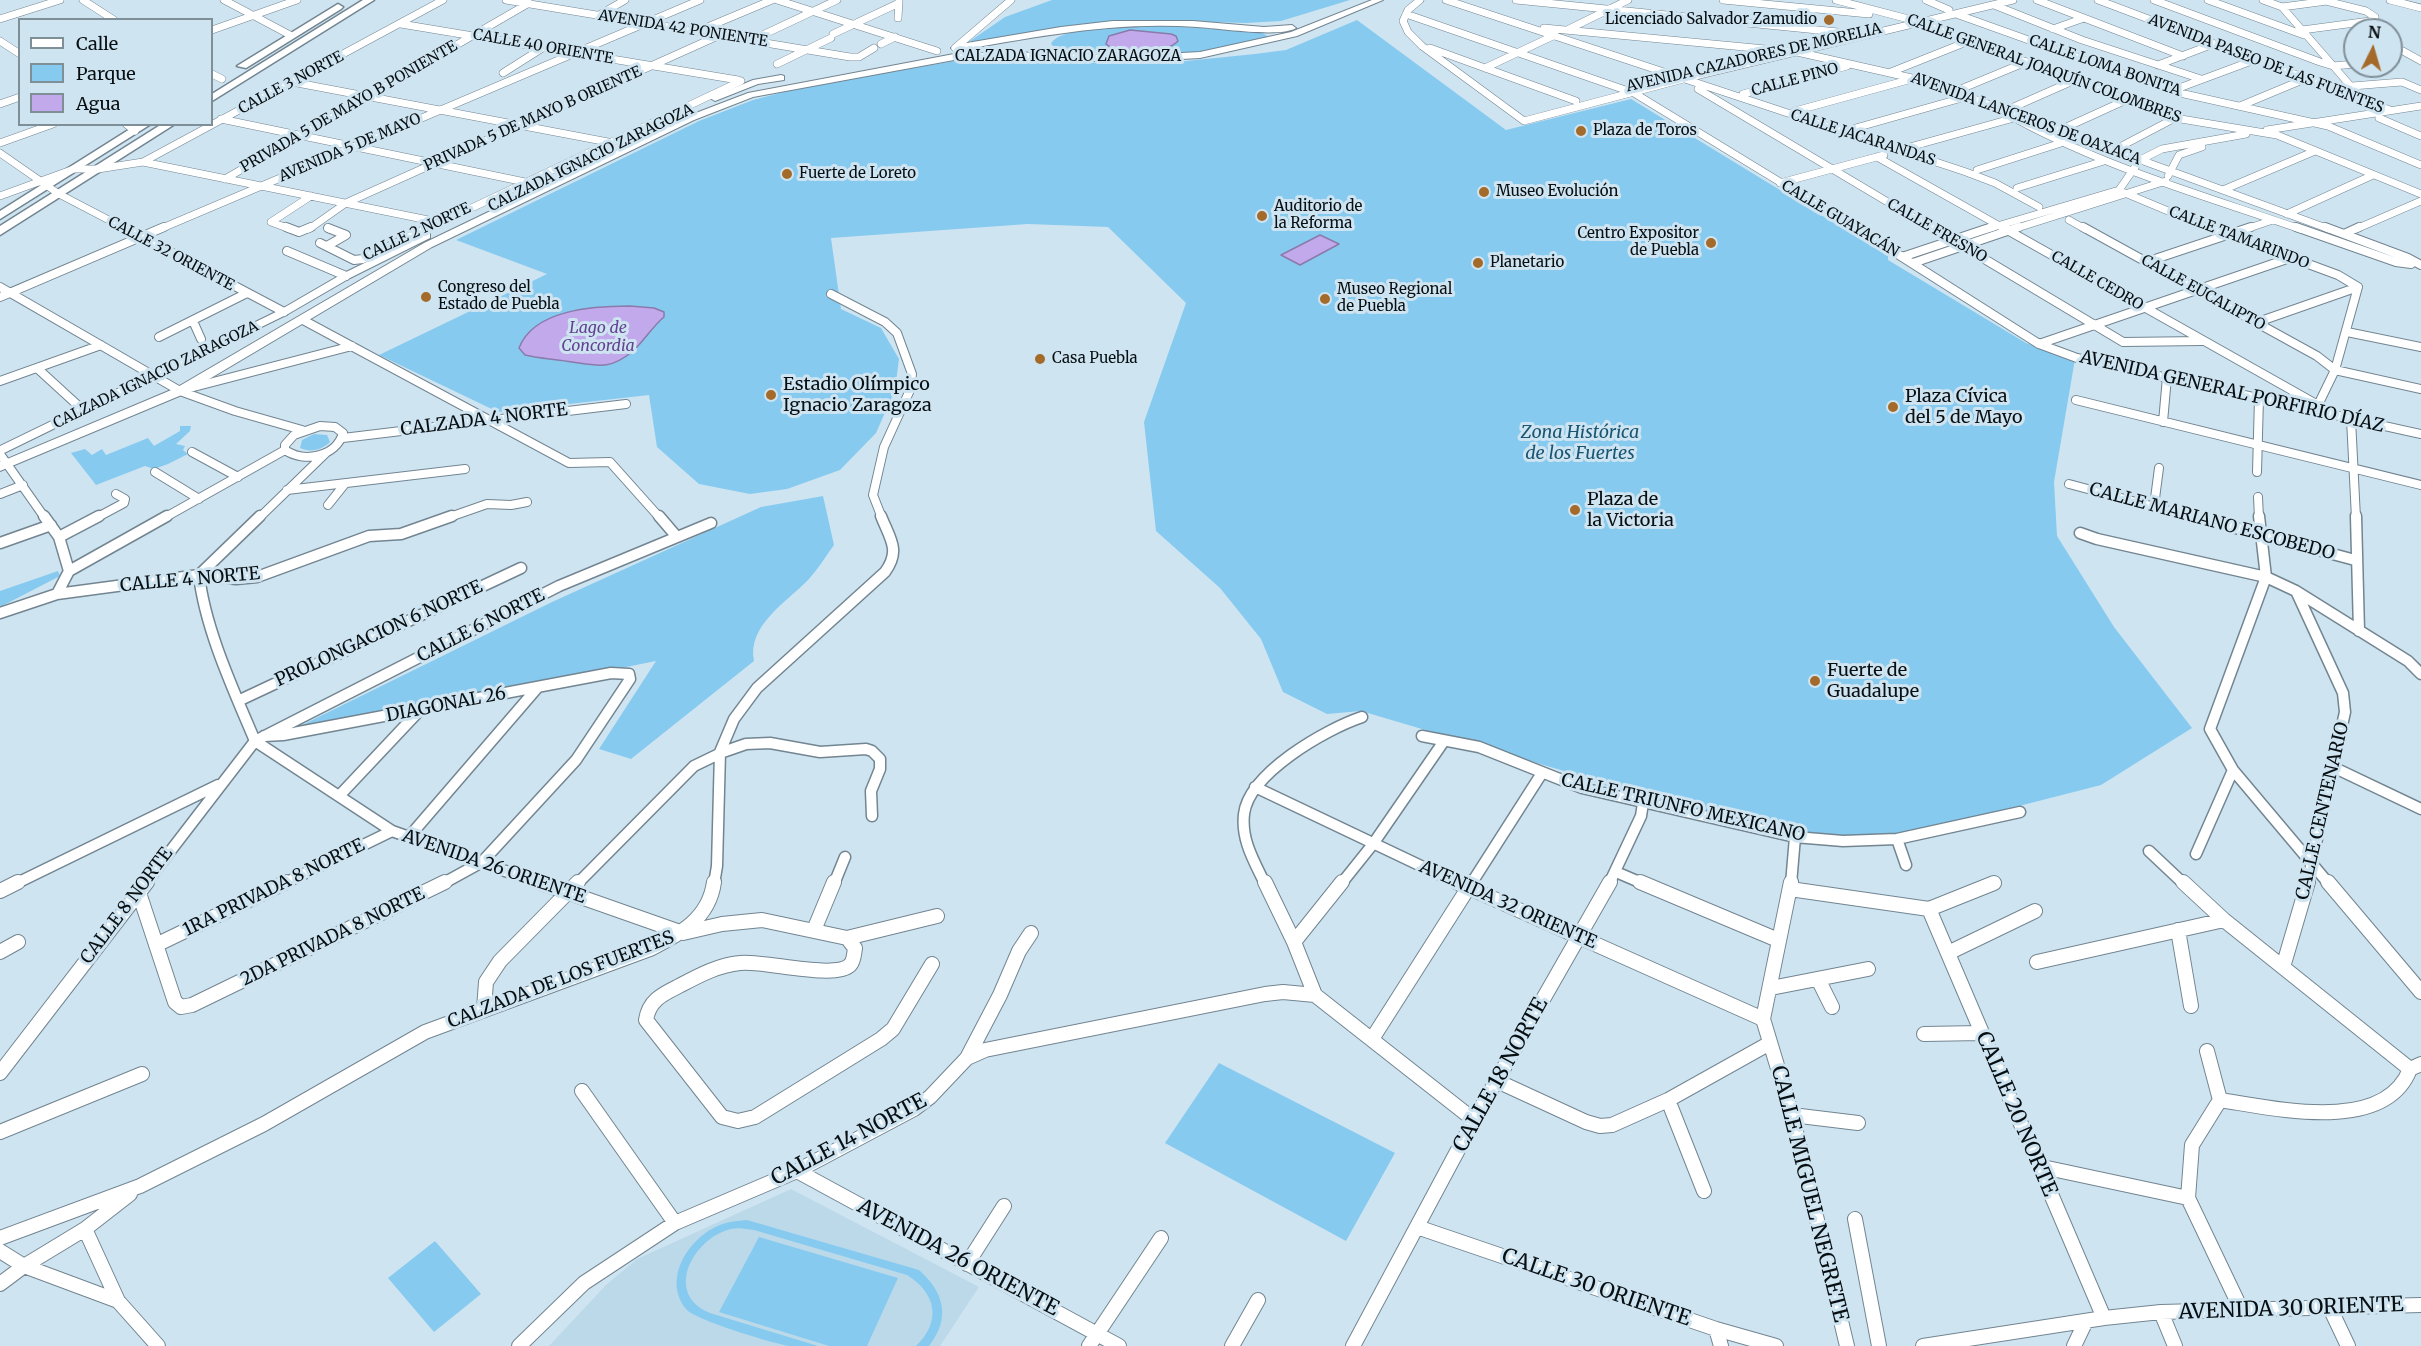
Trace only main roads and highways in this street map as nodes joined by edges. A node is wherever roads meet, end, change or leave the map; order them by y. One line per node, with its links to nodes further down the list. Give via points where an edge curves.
1 (349, 0): 10 (main road)
2 (369, 0): 11 (main road)
3 (1357, 0): 6 (main road, CALZADA IGNACIO ZARAGOZA, via 1300,22)
4 (1368, 0): 6 (main road, CALZADA IGNACIO ZARAGOZA, via 1316,22 1279,30)
5 (1382, 2): 8 (main road, CALZADA IGNACIO ZARAGOZA, via 1275,40); 8 (main road, CALZADA IGNACIO ZARAGOZA, via 1323,30 1284,43)
6 (1229, 26): 7 (main road, CALZADA IGNACIO ZARAGOZA, via 1136,22)
7 (1061, 30): 9 (main road, via 1044,44 1054,52); 16 (main road, CALZADA IGNACIO ZARAGOZA, via 725,90 383,253 284,312 153,375)
8 (1219, 52): 9 (main road, CALZADA IGNACIO ZARAGOZA, via 1153,59)
9 (1074, 58): 16 (main road, CALZADA IGNACIO ZARAGOZA, via 954,57 751,95 691,118 428,245 180,391)
10 (213, 84)
11 (213, 97)
12 (167, 126): 15 (main road)
13 (131, 128): 14 (main road, via 74,170 44,183)
14 (0, 216)
15 (0, 231)
16 (2, 459)

